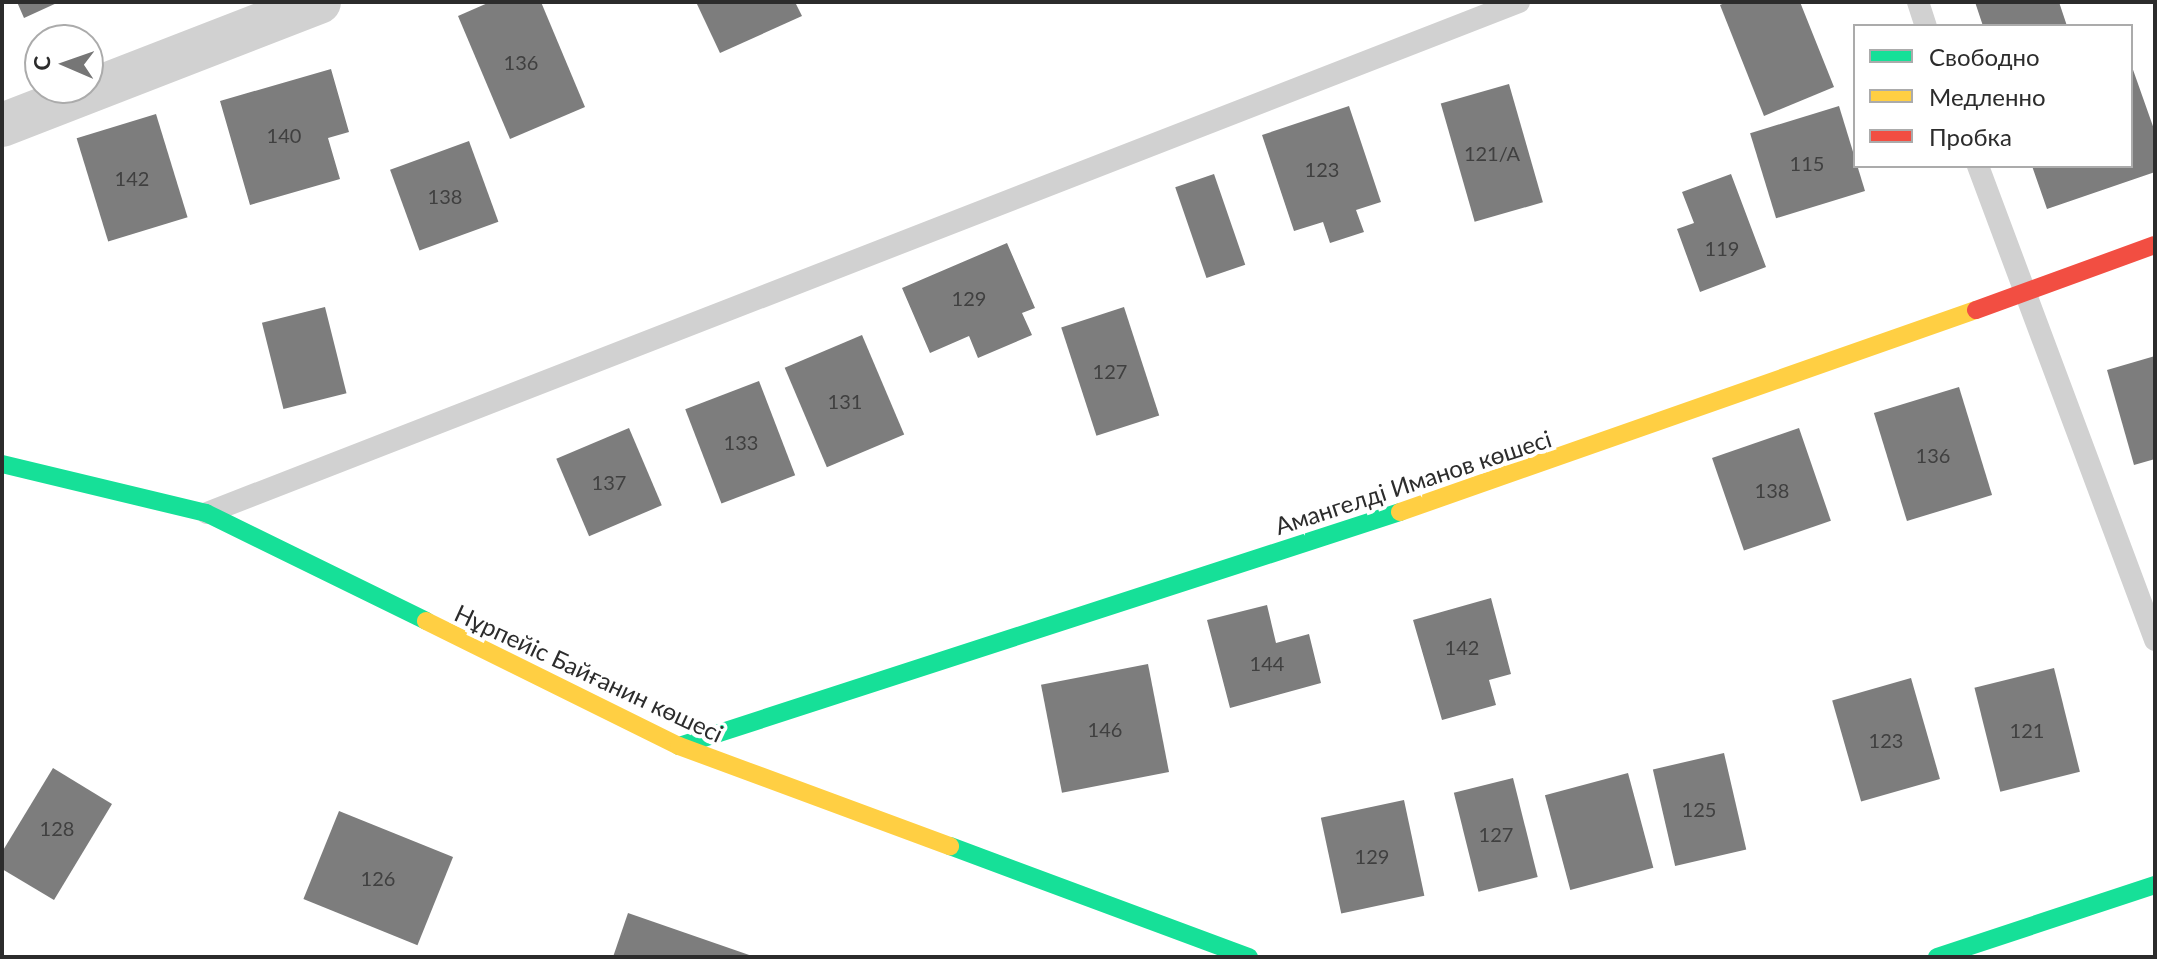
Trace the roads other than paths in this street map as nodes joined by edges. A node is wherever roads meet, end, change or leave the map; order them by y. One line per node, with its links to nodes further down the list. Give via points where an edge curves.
1 (319, 2): 5 (street)
2 (1519, 2): 10 (lane)
3 (1918, 2): 4 (lane)
4 (1925, 24)
5 (2, 125)
6 (1979, 168): 8 (lane)
7 (2155, 245): 8 (street, Амангелді Иманов көшесі)
8 (2024, 292): 11 (lane); 12 (street, Амангелді Иманов көшесі, via 1564,459)
9 (2, 464): 10 (street, Нұрпейіс Байғанин көшесі)
10 (206, 513): 12 (street, Нұрпейіс Байғанин көшесі)
11 (2155, 640)
12 (679, 746): 14 (street, Нұрпейіс Байғанин көшесі)
13 (2155, 885): 15 (street)
14 (1249, 957)
15 (1937, 957)

